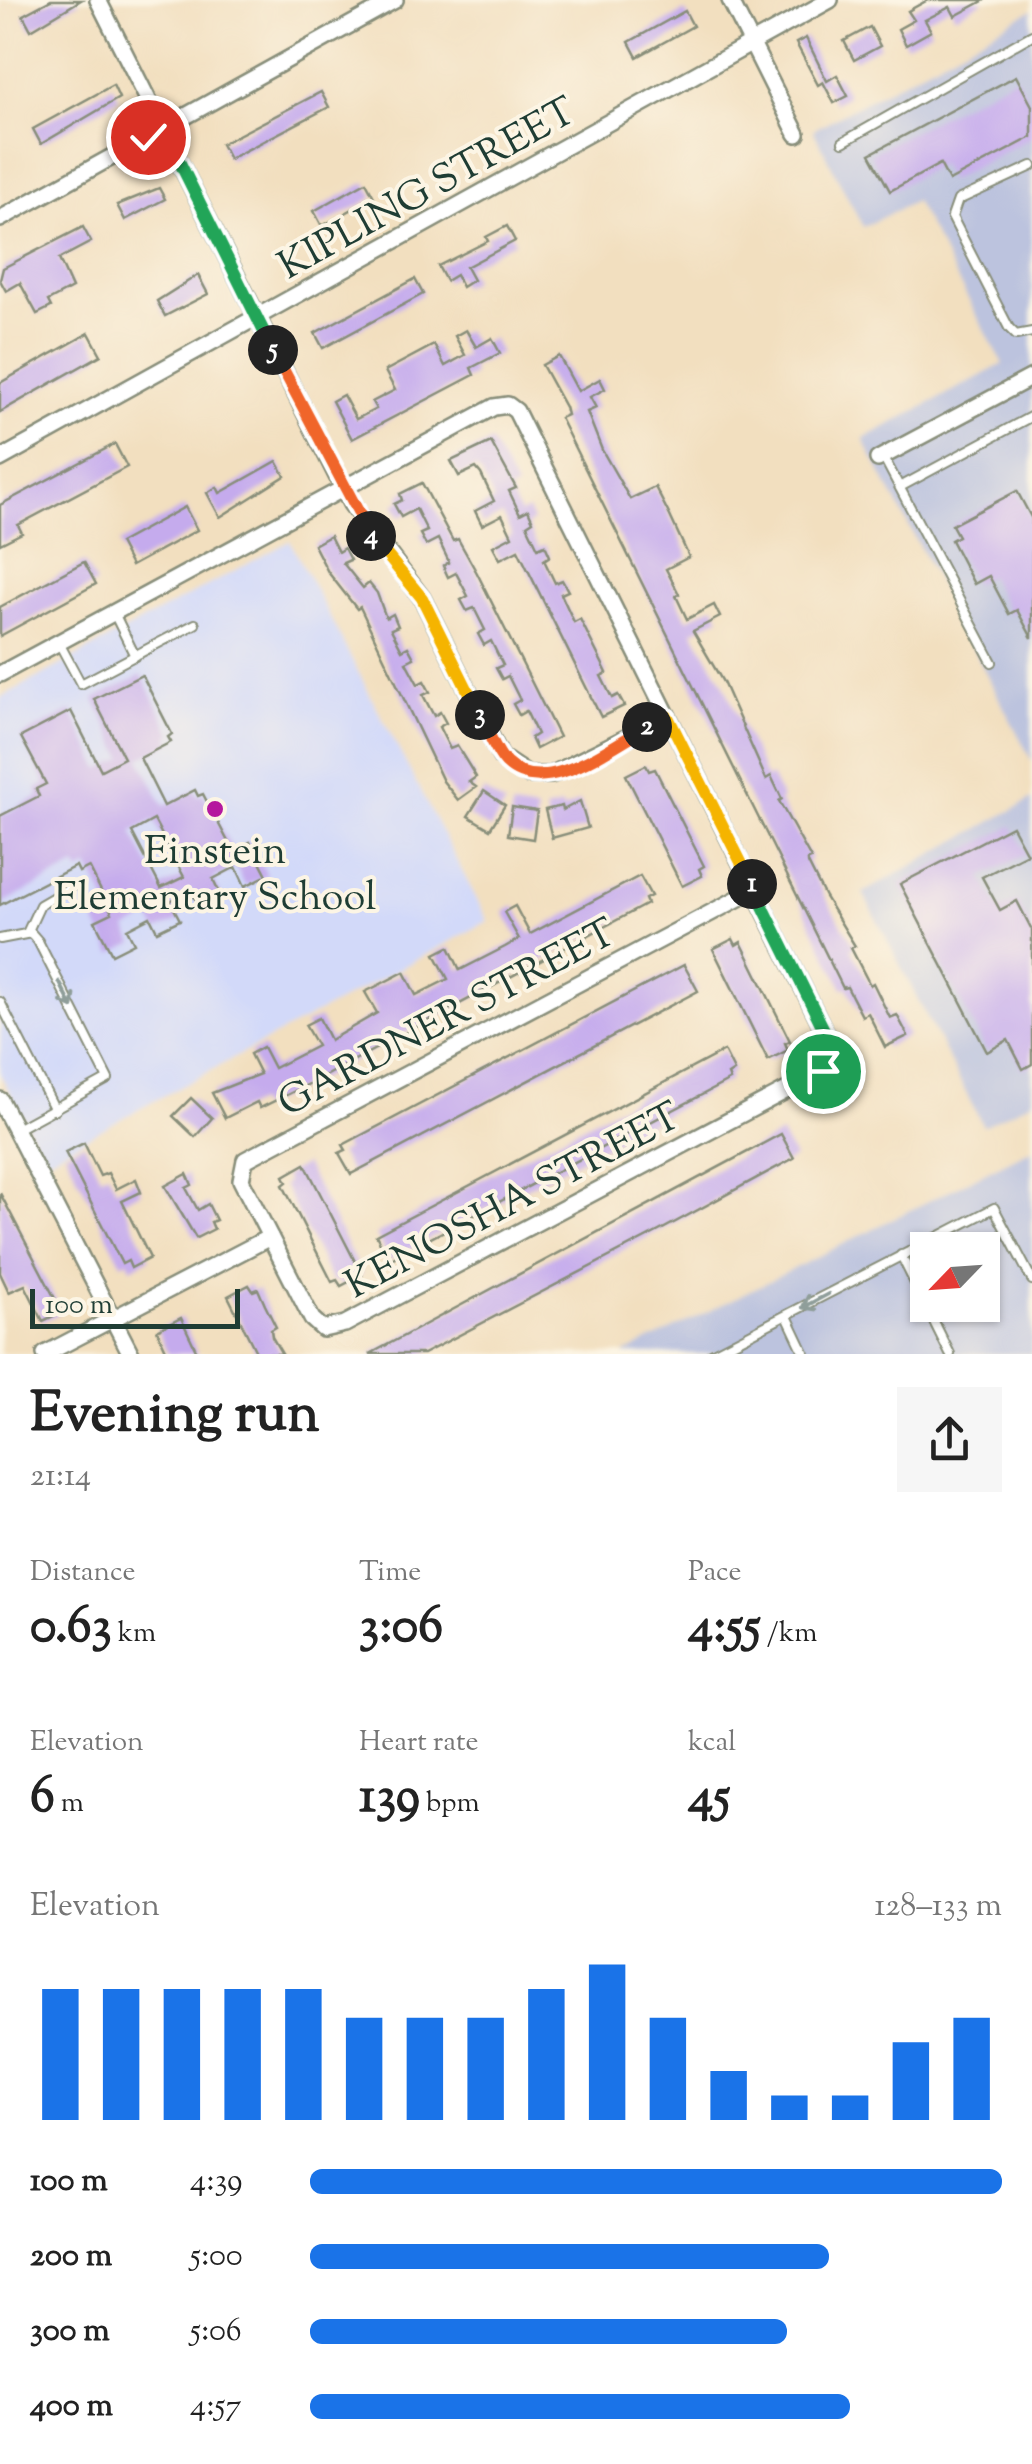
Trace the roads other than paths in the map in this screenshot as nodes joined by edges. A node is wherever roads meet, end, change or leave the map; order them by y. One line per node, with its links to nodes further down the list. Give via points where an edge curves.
1 (98, 0): 7 (street)
2 (395, 0): 7 (street)
3 (730, 0): 6 (street)
4 (830, 0): 6 (street, KIPLING STREET)
5 (1032, 35): 9 (lane)
6 (752, 43): 8 (street); 12 (street, KIPLING STREET)
7 (163, 129): 11 (street); 12 (street)
8 (797, 134)
9 (843, 142)
10 (1032, 166): 13 (lane, via 958,200 952,217 1009,328 1016,335)
11 (0, 218)
12 (256, 317): 17 (street, KIPLING STREET); 19 (street)
13 (1032, 332)
14 (1032, 377): 16 (street)
15 (1032, 416): 18 (lane)
16 (881, 458): 18 (lane)
17 (0, 459)
18 (900, 487): 24 (lane)
19 (343, 488): 20 (street); 26 (street, via 366,530 422,598 497,750 515,770 551,776); 26 (street, via 508,405)
20 (114, 613): 22 (street); 23 (lane)
21 (195, 624): 23 (lane)
22 (59, 642): 23 (lane, via 81,684); 25 (street)
23 (135, 656)
24 (992, 662)
25 (0, 674)
26 (668, 717): 28 (street)
27 (71, 887): 29 (lane, via 40,905)
28 (754, 890): 35 (street, GARDNER STREET, via 245,1160 241,1180); 35 (street, KENOSHA STREET, via 833,1048 823,1071 337,1328 313,1321)
29 (27, 933): 30 (lane); 33 (lane, one-way to 33, via 38,941 108,1078)
30 (3, 937)
31 (0, 1002): 33 (lane)
32 (0, 1100): 34 (street)
33 (54, 1110): 34 (lane)
34 (8, 1134): 39 (street)
35 (270, 1237): 39 (street)
36 (901, 1255): 37 (lane, via 994,1208); 38 (lane, one-way to 38); 44 (lane)
37 (1032, 1280)
38 (787, 1316): 42 (lane); 43 (lane)
39 (112, 1318): 40 (street); 41 (street)
40 (44, 1354)
41 (131, 1354)
42 (711, 1354)
43 (805, 1354)
44 (950, 1354)

